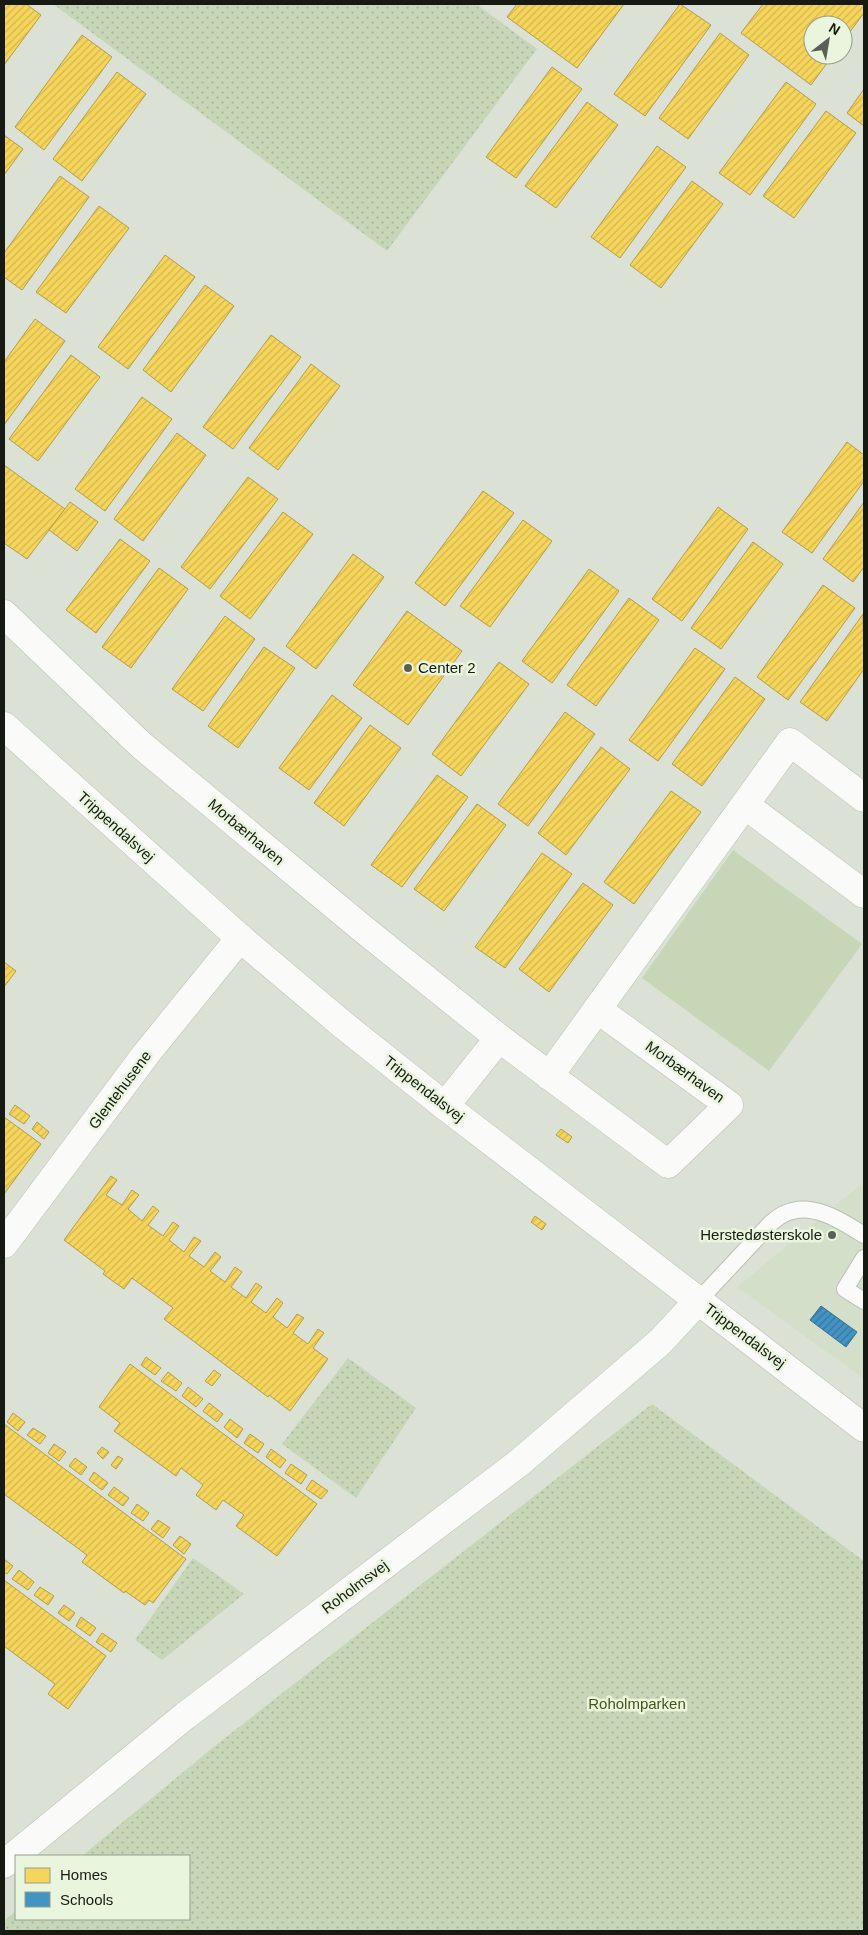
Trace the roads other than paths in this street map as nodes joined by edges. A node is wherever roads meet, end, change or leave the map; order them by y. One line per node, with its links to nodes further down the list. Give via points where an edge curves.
1 (4, 614): 8 (street, Morbærhaven, via 141,745)
2 (4, 726): 6 (street, Trippendalsvej)
3 (864, 798): 4 (street, via 790,742)
4 (745, 805): 5 (street); 7 (street)
5 (864, 894)
6 (240, 938): 10 (street, Trippendalsvej); 12 (street, Glentehusene, via 160,1037)
7 (597, 1009): 9 (street); 9 (street, Morbærhaven, via 729,1105 668,1164)
8 (499, 1038): 9 (street, Morbærhaven); 10 (street)
9 (549, 1076)
10 (445, 1106): 14 (street, Trippendalsvej)
11 (864, 1235): 14 (lane, via 836,1217 819,1212 801,1210 784,1213)
12 (4, 1244)
13 (864, 1258): 15 (lane, via 845,1288)
14 (698, 1301): 16 (street, Trippendalsvej); 18 (street, Roholmsvej, via 660,1342 520,1462 185,1716)
15 (864, 1301)
16 (864, 1428)
17 (15, 1855): 19 (street, Roholmsvej)
18 (15, 1855)
19 (4, 1864)

